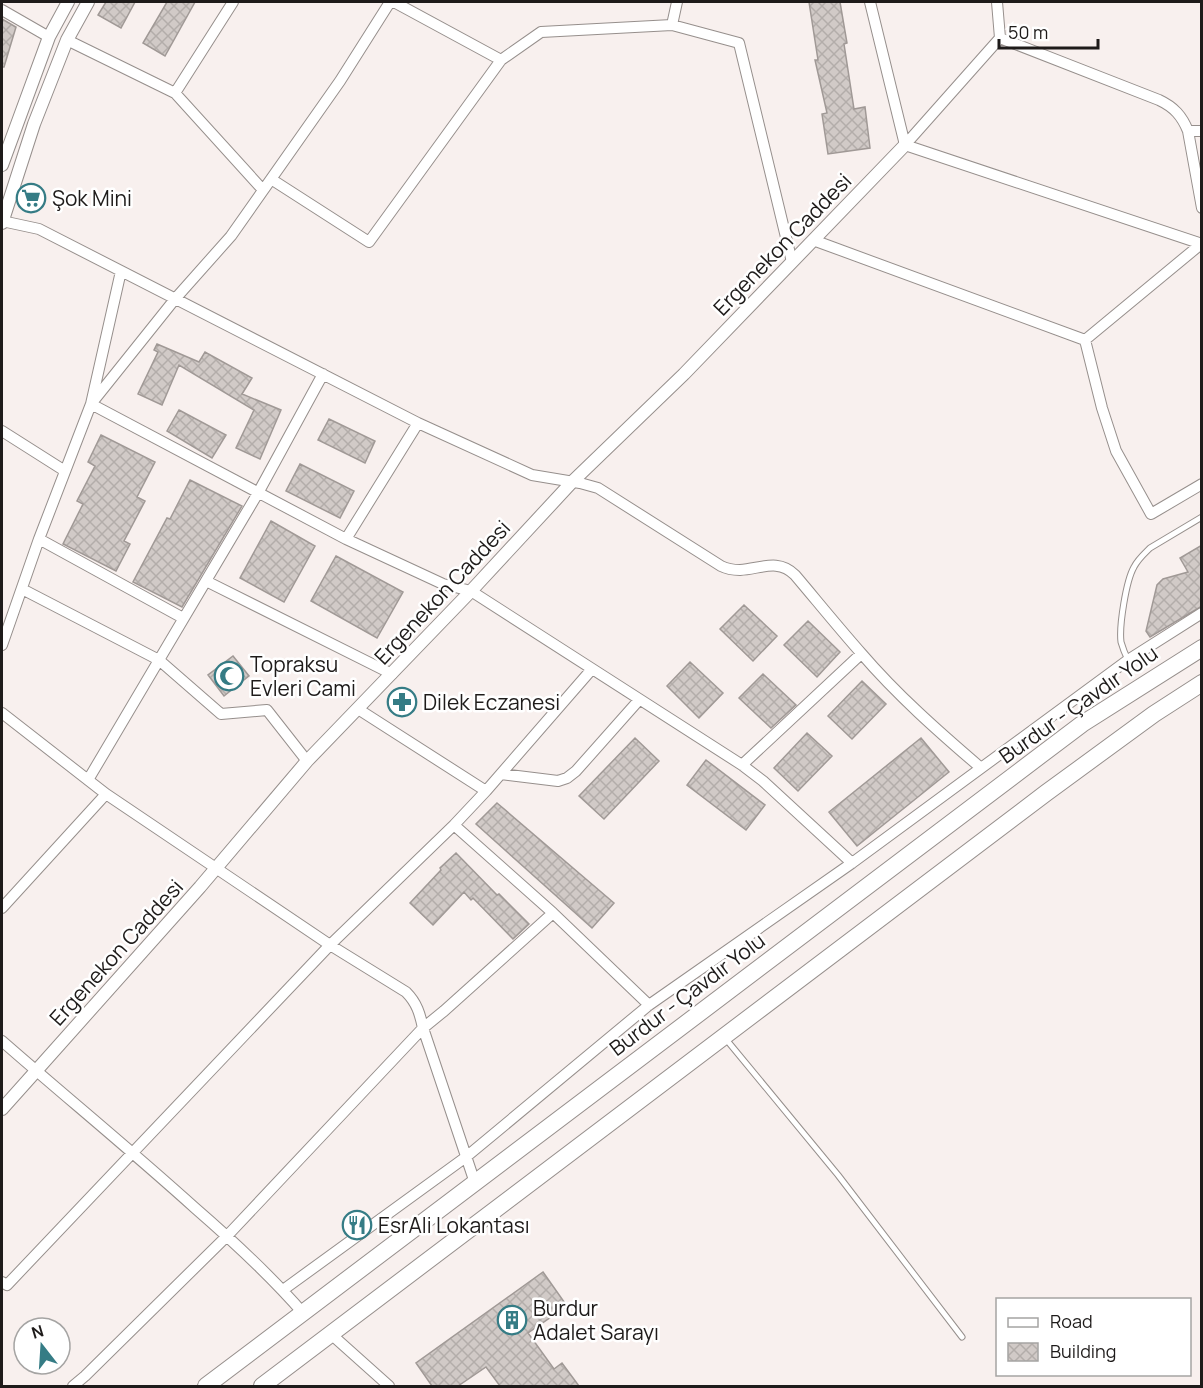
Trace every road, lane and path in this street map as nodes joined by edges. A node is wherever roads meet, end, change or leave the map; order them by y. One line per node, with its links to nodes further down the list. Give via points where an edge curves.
1 (68, 2): 10 (street)
2 (88, 2): 12 (street)
3 (232, 2): 14 (street)
4 (392, 2): 13 (street); 19 (street)
5 (677, 2): 9 (street)
6 (870, 2): 17 (street)
7 (997, 2): 11 (street)
8 (2, 10): 10 (street)
9 (672, 25): 13 (street, via 541,32); 25 (street, via 739,43)
10 (49, 37): 18 (street)
11 (1000, 38): 15 (street, via 1169,105); 17 (street)
12 (67, 40): 14 (street); 22 (street)
13 (501, 60): 19 (street, via 369,242)
14 (175, 93): 20 (street)
15 (1188, 131): 16 (street); 21 (street)
16 (1202, 131)
17 (905, 145): 23 (street, Ergenekon Caddesi); 24 (street)
18 (2, 165)
19 (271, 179): 20 (street)
20 (263, 190): 27 (street, via 231,236)
21 (1202, 208)
22 (2, 222): 26 (street, via 39,229)
23 (813, 240): 25 (street, Ergenekon Caddesi); 28 (street)
24 (1201, 244): 28 (street)
25 (792, 262): 34 (street, Ergenekon Caddesi)
26 (122, 271): 27 (street); 30 (street)
27 (176, 299): 29 (street); 30 (street)
28 (1084, 340): 35 (street, via 1116,451 1151,514)
29 (323, 374): 31 (street); 36 (street)
30 (91, 404): 33 (street); 36 (street)
31 (418, 423): 34 (street, via 532,475); 39 (street)
32 (2, 431): 33 (street)
33 (65, 471): 38 (street)
34 (572, 482): 42 (street, Ergenekon Caddesi); 47 (street, via 607,493 721,566 739,570 775,565 786,568)
35 (1202, 484)
36 (258, 493): 39 (street); 40 (street)
37 (1202, 517): 49 (lane, via 1150,548 1134,567 1120,634)
38 (39, 539): 41 (street); 44 (street)
39 (346, 539): 42 (street, via 443,584)
40 (206, 581): 44 (street); 51 (street)
41 (22, 589): 45 (street); 48 (street)
42 (471, 591): 50 (street); 51 (street, Ergenekon Caddesi)
43 (1202, 613): 49 (street)
44 (183, 618): 48 (street)
45 (2, 645)
46 (1202, 648): 77 (highway, Burdur - Çavdır Yolu, via 1082,724)
47 (861, 654): 57 (street); 58 (street)
48 (159, 660): 56 (street, via 221,714 267,710); 60 (street)
49 (1128, 660): 58 (street)
50 (592, 669): 53 (street); 59 (street)
51 (392, 674): 54 (street, Ergenekon Caddesi)
52 (1202, 682): 71 (highway, via 1046,793)
53 (639, 700): 57 (street); 59 (street, via 567,778 558,781)
54 (358, 709): 56 (street, Ergenekon Caddesi); 61 (street)
55 (2, 713): 60 (street)
56 (307, 761): 65 (street, Ergenekon Caddesi)
57 (742, 765): 64 (street)
58 (981, 768): 64 (street)
59 (501, 774): 61 (street)
60 (88, 780): 62 (street)
61 (486, 791): 63 (street)
62 (106, 794): 65 (street); 66 (street)
63 (454, 825): 67 (street); 68 (street)
64 (852, 863): 69 (street)
65 (217, 867): 68 (street); 73 (street, Ergenekon Caddesi)
66 (2, 908)
67 (553, 913): 69 (street); 70 (street)
68 (330, 945): 70 (street, via 406,992 416,1004); 75 (street)
69 (649, 1005): 76 (street)
70 (423, 1028): 76 (street); 78 (street)
71 (724, 1037): 82 (highway); 83 (lane, via 838,1175)
72 (2, 1041): 73 (street)
73 (36, 1071): 74 (street, Ergenekon Caddesi); 75 (street)
74 (2, 1109)
75 (133, 1152): 78 (street); 79 (street, via 7,1285)
76 (466, 1157): 77 (street); 80 (street)
77 (475, 1183): 81 (highway, Burdur - Çavdır Yolu)
78 (227, 1236): 80 (street); 84 (street)
79 (2, 1282)
80 (283, 1290): 81 (street)
81 (303, 1313): 85 (highway, Burdur - Çavdır Yolu)
82 (332, 1335): 86 (highway); 87 (street)
83 (963, 1337)
84 (73, 1386)
85 (206, 1386)
86 (262, 1386)
87 (389, 1386)

